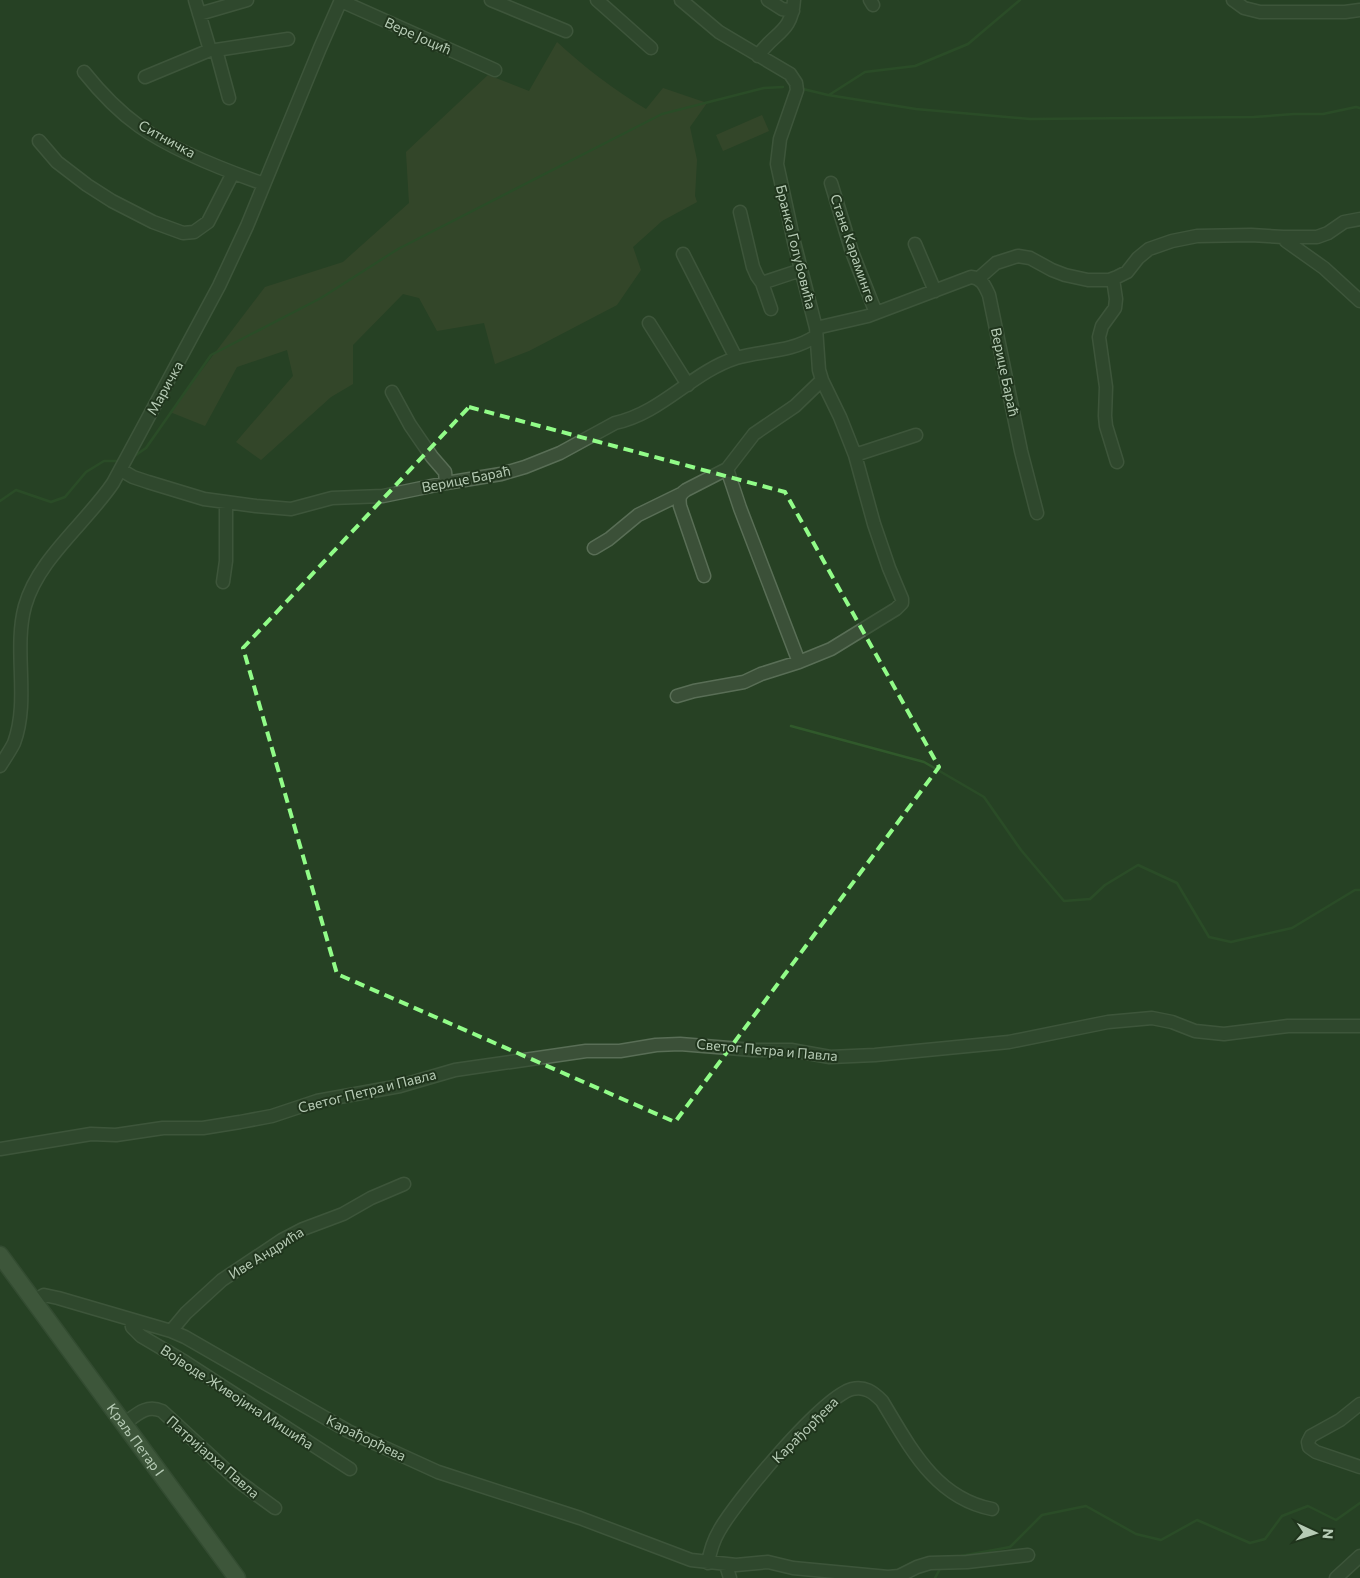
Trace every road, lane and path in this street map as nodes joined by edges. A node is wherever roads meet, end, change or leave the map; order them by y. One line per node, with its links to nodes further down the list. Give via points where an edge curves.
1 (195, 0): 12 (street)
2 (247, 0): 12 (street)
3 (341, 0): 19 (street, Вере Јоцић); 26 (street, Маричка)
4 (491, 0): 14 (street)
5 (597, 0): 16 (street)
6 (680, 0): 18 (street, Бранка Голубовића, via 719,32)
7 (768, 0): 10 (street, via 782,9)
8 (1233, 0): 11 (street, via 1244,8 1260,12)
9 (1357, 0): 11 (street)
10 (793, 5): 18 (street, via 790,22)
11 (1360, 10): 13 (street)
12 (199, 14): 17 (street)
13 (1360, 16)
14 (566, 32)
15 (288, 39): 17 (street)
16 (651, 48)
17 (213, 50): 21 (street); 22 (street)
18 (758, 56): 32 (street, Бранка Голубовића, via 790,74 796,83 796,98 780,139 777,164)
19 (495, 70)
20 (84, 72): 24 (street, Ситничка, via 103,95 139,126)
21 (145, 78)
22 (229, 98)
23 (39, 141): 24 (street, via 57,162 112,202 183,233 194,232 208,222)
24 (233, 173): 26 (street, Ситничка)
25 (831, 183): 39 (street, Стане Караминге, via 852,252)
26 (264, 184): 49 (street, Маричка, via 207,311)
27 (740, 212): 35 (street, via 754,267)
28 (1360, 219): 29 (street, via 1344,222 1322,236)
29 (1283, 237): 34 (street, via 1197,236 1172,241 1149,249 1127,272); 37 (street)
30 (915, 244): 36 (street)
31 (683, 254): 42 (street)
32 (801, 270): 35 (street); 41 (street, Бранка Голубовића)
33 (979, 278): 34 (street, via 996,263 1018,256 1072,277); 36 (street, Верице Бараћ, via 971,277); 54 (street, Верице Бараћ, via 989,295)
34 (1113, 279): 48 (street, via 1115,308 1102,326 1099,338 1106,388 1106,426)
35 (762, 283): 38 (street)
36 (935, 291): 39 (street, Верице Бараћ)
37 (1360, 301)
38 (771, 309)
39 (876, 312): 41 (street, Верице Бараћ)
40 (649, 323): 44 (street)
41 (816, 332): 42 (street, Верице Бараћ, via 799,346); 43 (street, Бранка Голубовића)
42 (736, 358): 44 (street, Верице Бараћ)
43 (822, 380): 47 (street, Бранка Голубовића); 50 (street, via 796,406 754,434)
44 (688, 385): 51 (street, Верице Бараћ, via 654,408 615,423 549,458 501,474)
45 (392, 392): 51 (street, via 410,425 445,472)
46 (916, 435): 47 (street)
47 (855, 456): 58 (street, Бранка Голубовића, via 874,524 902,601 831,649)
48 (1117, 462)
49 (122, 467): 53 (street, Верице Бараћ, via 133,477 187,495); 60 (street, Маричка, via 98,504 48,561 31,590 25,605 21,634 19,722 14,742)
50 (727, 469): 52 (street); 58 (street)
51 (446, 483): 53 (street, Верице Бараћ, via 383,496 332,498 291,509)
52 (681, 494): 55 (street, via 638,515); 56 (street, via 680,506)
53 (226, 503): 57 (street)
54 (1037, 513)
55 (594, 548)
56 (704, 576)
57 (223, 582)
58 (800, 662): 59 (street, via 751,680)
59 (677, 696)
60 (0, 766)
61 (1360, 1026): 62 (street, Светог Петра и Павла, via 1288,1026 1224,1034 1152,1018 1108,1022 992,1044 875,1055 830,1057 791,1050 680,1044 620,1051 586,1051 455,1070 400,1086 318,1101 272,1116 240,1122 203,1128 91,1134)
62 (0, 1150)
63 (404, 1184): 67 (street, Иве Андрића, via 282,1240 222,1280)
64 (0, 1255): 65 (main road, Краљ Петар I)
65 (34, 1300): 66 (street, Карађорђева, via 49,1296); 69 (main road, Краљ Петар I)
66 (131, 1320): 67 (street, Карађорђева); 71 (street, Војводе Живојина Мишића, via 132,1327 141,1336)
67 (170, 1331): 76 (street, Карађорђева, via 198,1344 348,1432 396,1454 438,1472 580,1518 691,1560)
68 (1360, 1404): 70 (street, via 1308,1440 1311,1450)
69 (124, 1424): 72 (street, Патријарха Павла, via 146,1409 162,1411 238,1481); 79 (main road, Краљ Петар I)
70 (1360, 1467)
71 (350, 1469)
72 (275, 1508)
73 (992, 1509): 76 (street, Карађорђева, via 967,1502 943,1487 912,1450 882,1401 869,1390 852,1389 816,1416 746,1493 718,1533)
74 (1028, 1555): 78 (street, Карађорђева, via 930,1563 899,1576 888,1577 793,1568 768,1562)
75 (1360, 1556): 81 (street)
76 (708, 1563): 77 (street, Карађорђева)
77 (726, 1565): 78 (street, Карађорђева); 80 (street)
78 (741, 1565): 80 (street)
79 (237, 1578)
80 (732, 1578)
81 (1336, 1578)

